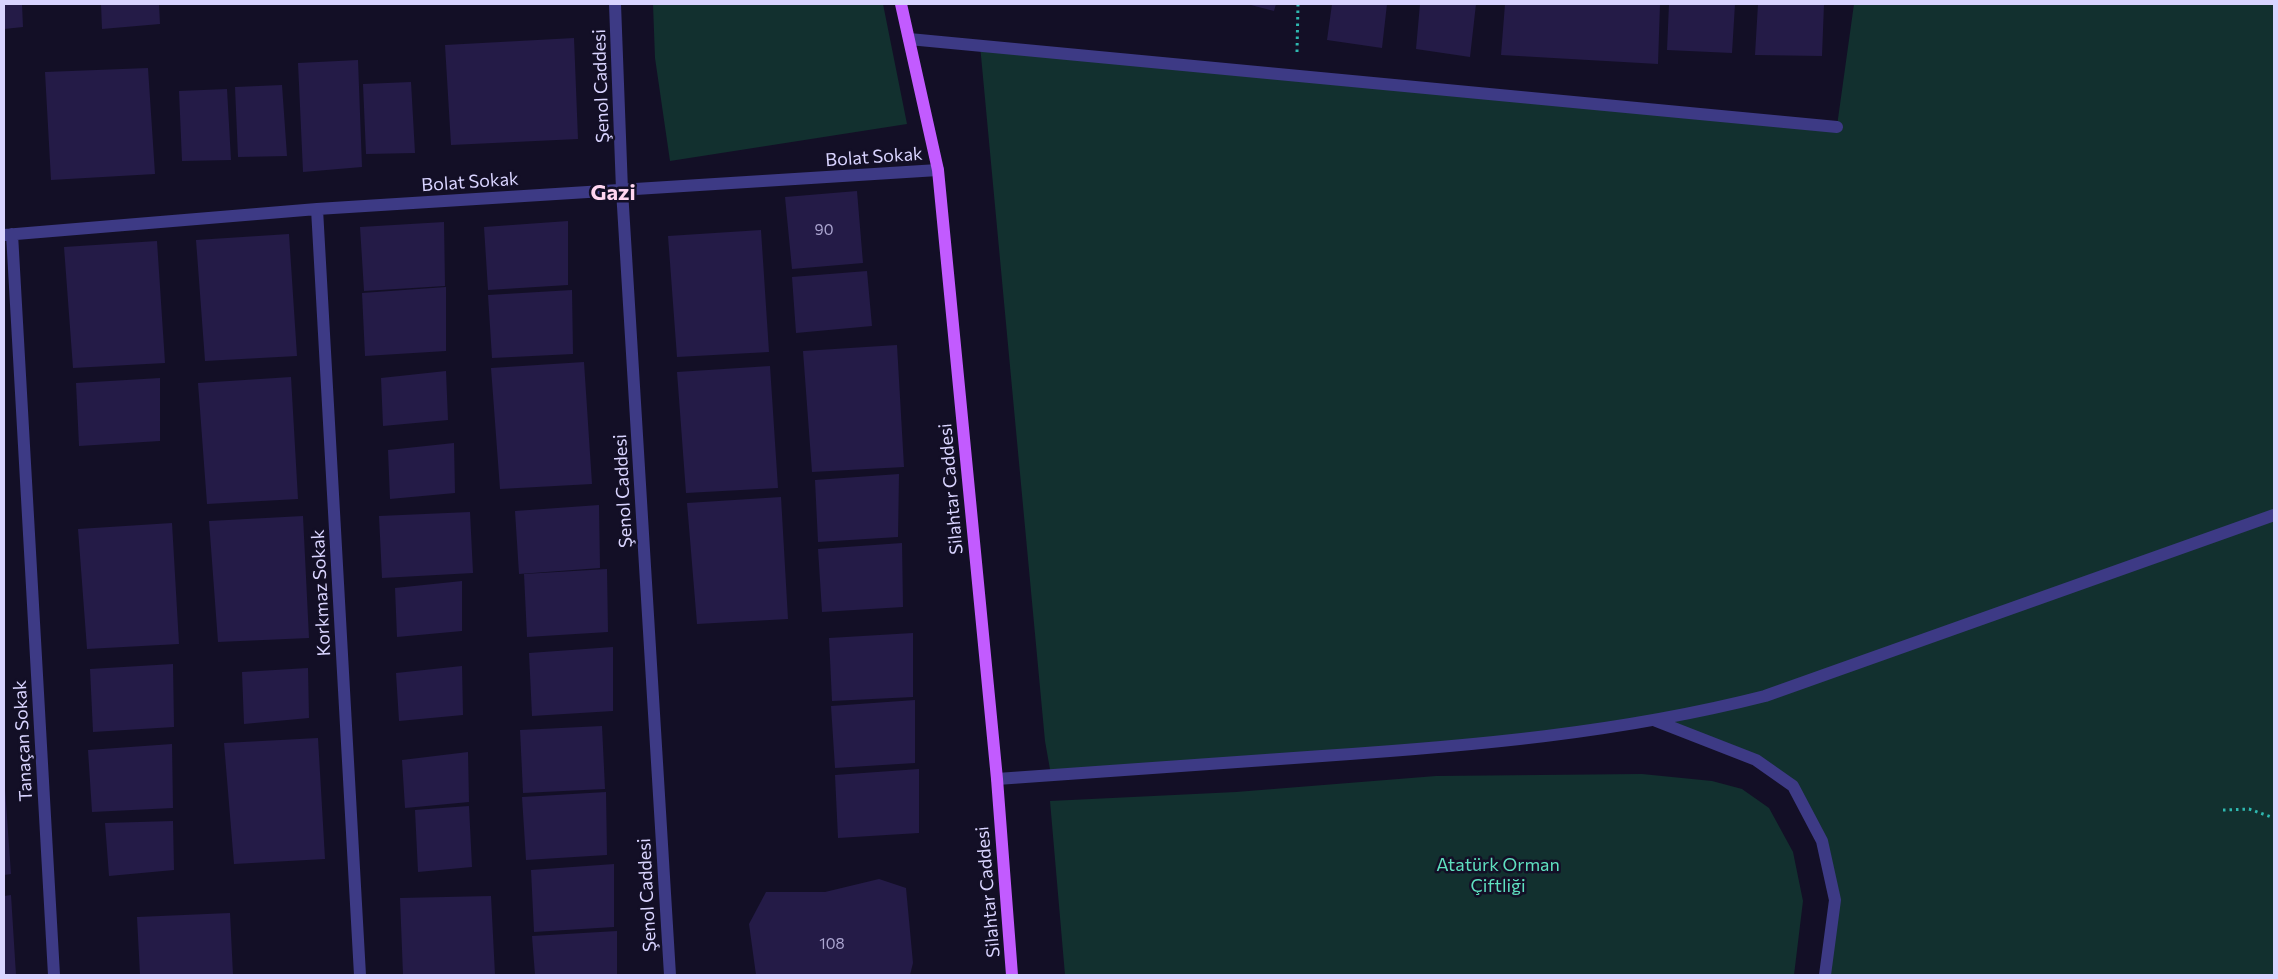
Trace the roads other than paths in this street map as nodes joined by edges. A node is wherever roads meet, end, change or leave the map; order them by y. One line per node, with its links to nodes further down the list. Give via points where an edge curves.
1 (615, 4): 6 (street, Şenol Caddesi)
2 (901, 4): 3 (main road, Silahtar Caddesi)
3 (909, 39): 4 (street); 5 (main road, Silahtar Caddesi)
4 (1837, 127)
5 (938, 170): 6 (street, Bolat Sokak); 11 (main road, Silahtar Caddesi)
6 (622, 190): 7 (street, Bolat Sokak); 14 (street, Şenol Caddesi)
7 (317, 209): 8 (street, Bolat Sokak); 13 (street, Korkmaz Sokak)
8 (8, 235): 12 (street, Tanaçan Sokak)
9 (2274, 515): 10 (street, via 1765,696)
10 (1656, 721): 11 (street, via 1467,746); 16 (street, via 1756,760 1793,786 1822,841 1835,900)
11 (997, 779): 15 (main road, Silahtar Caddesi)
12 (54, 975)
13 (360, 975)
14 (670, 975)
15 (1012, 975)
16 (1826, 975)

